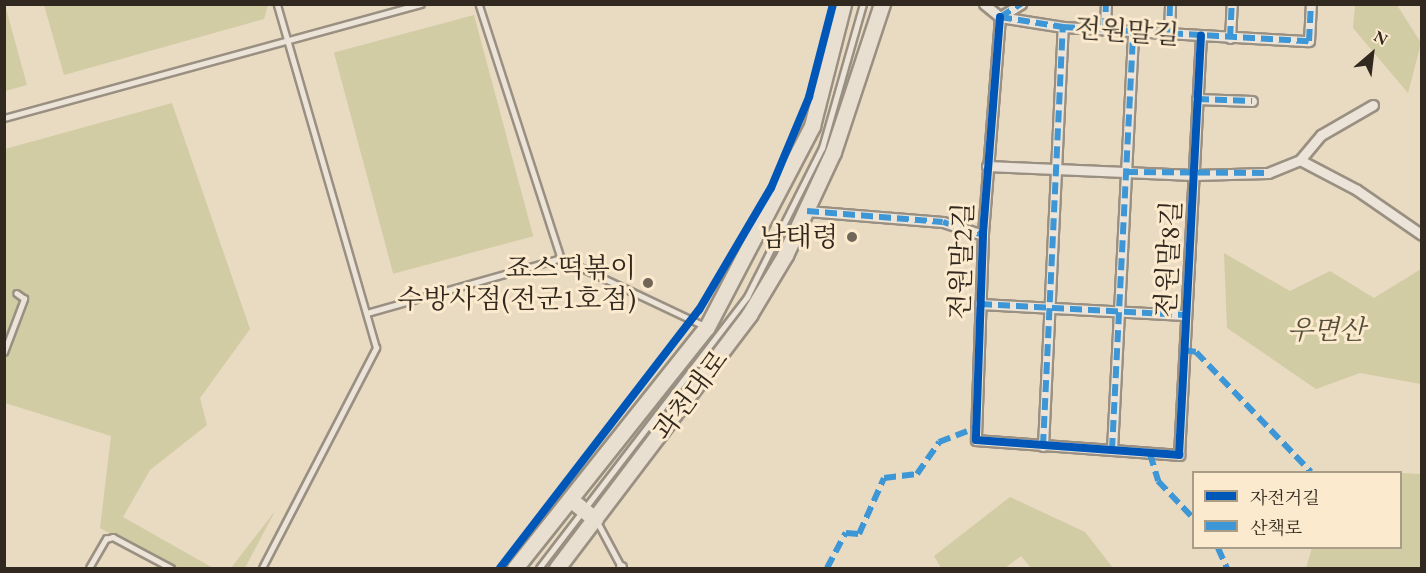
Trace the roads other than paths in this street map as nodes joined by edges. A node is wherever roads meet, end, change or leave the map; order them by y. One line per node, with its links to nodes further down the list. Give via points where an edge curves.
1 (277, 4): 20 (lane)
2 (421, 4): 20 (lane)
3 (479, 4): 33 (lane)
4 (843, 4): 40 (main road, 과천대로, via 812,126)
5 (863, 4): 45 (lane, via 822,148 747,297)
6 (882, 4): 30 (main road, 과천대로)
7 (984, 4): 13 (street)
8 (1021, 4): 13 (street)
9 (1106, 4): 15 (street)
10 (1170, 4): 17 (street)
11 (1232, 4): 19 (street)
12 (1311, 4): 19 (street, 전원말길, via 1309,41)
13 (1000, 17): 14 (street, 전원말길); 26 (street, 전원말2길)
14 (1063, 27): 15 (street, 전원말길); 27 (street)
15 (1105, 30): 16 (street, 전원말길)
16 (1133, 30): 17 (street, 전원말길); 28 (street)
17 (1169, 34): 18 (street, 전원말길)
18 (1201, 36): 19 (street, 전원말길); 21 (street, 전원말8길)
19 (1230, 38)
20 (288, 40): 24 (lane); 38 (lane)
21 (1197, 99): 22 (street); 29 (street, 전원말8길)
22 (1252, 101)
23 (1373, 105): 25 (street, via 1322,135)
24 (4, 118)
25 (1300, 160): 29 (street, 전원말8길, via 1268,173); 32 (street, via 1357,190)
26 (987, 166): 27 (street, 전원말2길); 31 (street, 전원말2길)
27 (1056, 169): 28 (street, 전원말2길); 36 (street)
28 (1126, 172): 29 (street, 전원말2길); 37 (street)
29 (1193, 176): 39 (street, 전원말8길)
30 (807, 211): 31 (street, via 943,222); 45 (main road, 과천대로, via 749,315)
31 (983, 235): 35 (street, 전원말2길)
32 (1422, 235)
33 (561, 258): 38 (lane); 40 (lane)
34 (16, 294): 41 (lane, via 24,299)
35 (980, 304): 36 (street, 전원말2길); 42 (street, 전원말2길, via 976,441)
36 (1050, 307): 37 (street, 전원말2길); 42 (street)
37 (1120, 311): 39 (street, 전원말2길); 43 (street)
38 (367, 312): 48 (lane, via 376,348)
39 (1185, 315): 43 (street, 전원말8길, via 1179,455)
40 (707, 327): 44 (main road, 과천대로)
41 (4, 352)
42 (1043, 446): 43 (street)
43 (1112, 450)
44 (570, 499): 45 (main road); 49 (main road, 과천대로)
45 (590, 515): 50 (lane); 51 (main road, 과천대로); 52 (lane)
46 (89, 568): 47 (lane, via 106,539 113,537)
47 (171, 568)
48 (262, 568)
49 (515, 568)
50 (539, 568)
51 (557, 568)
52 (621, 568)

